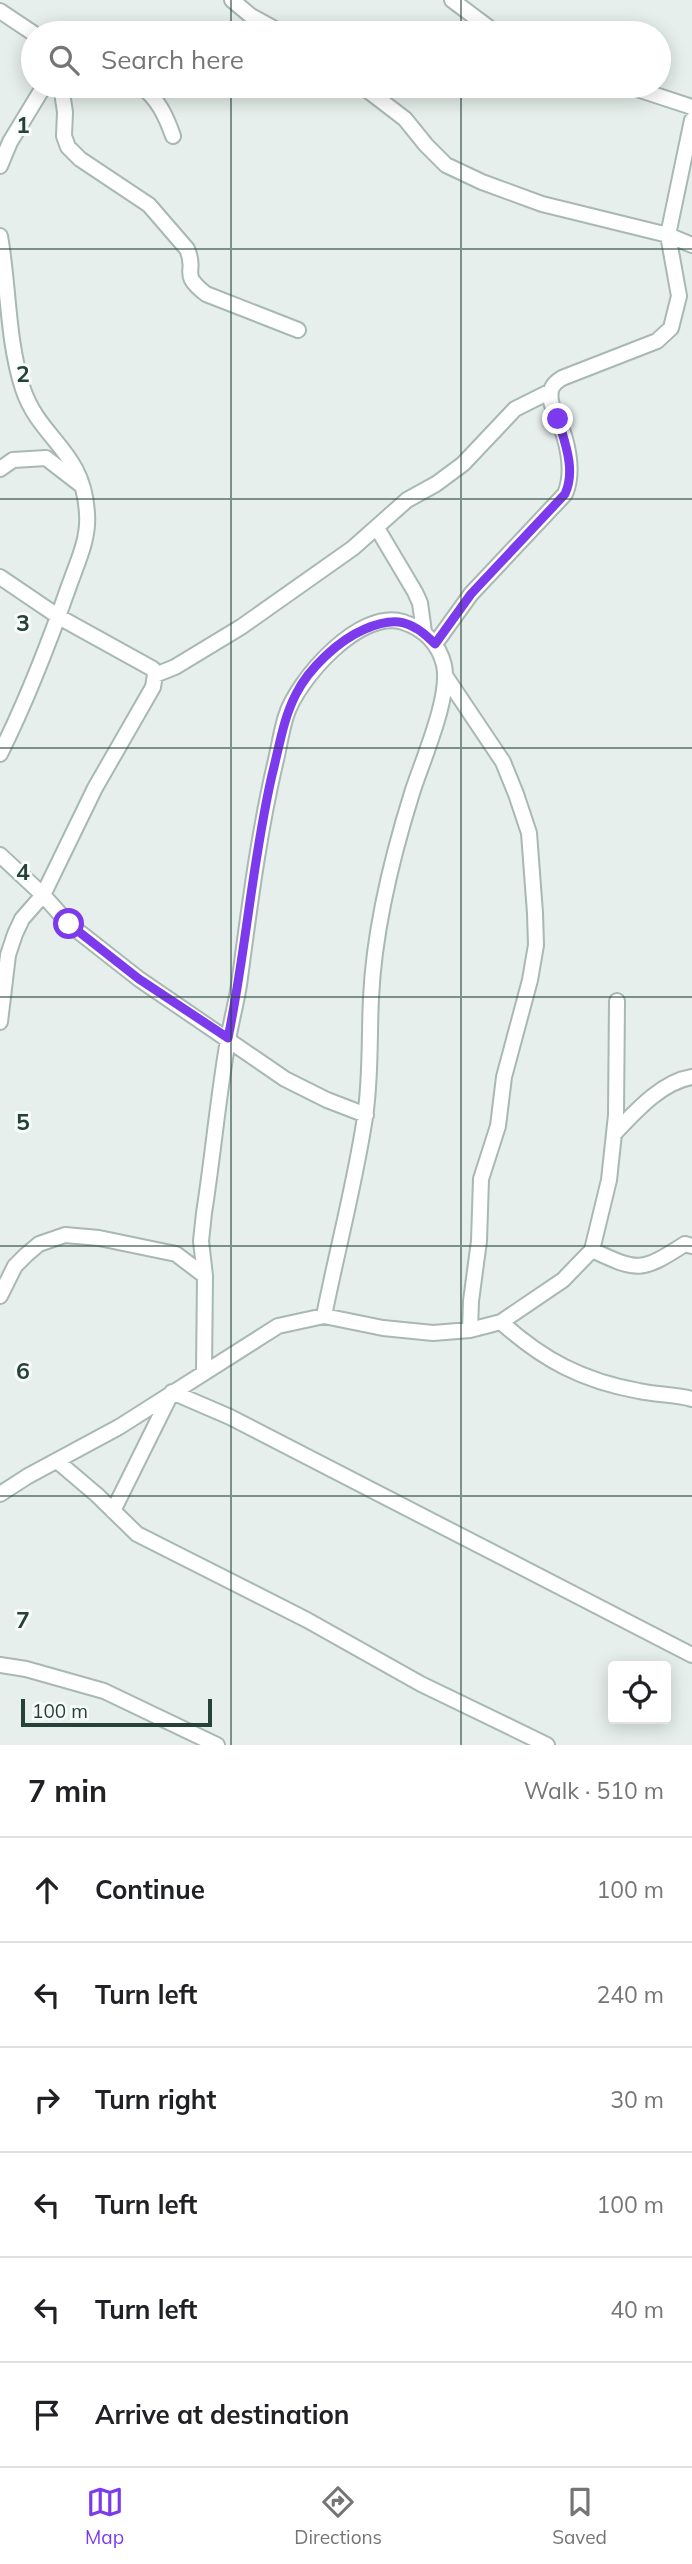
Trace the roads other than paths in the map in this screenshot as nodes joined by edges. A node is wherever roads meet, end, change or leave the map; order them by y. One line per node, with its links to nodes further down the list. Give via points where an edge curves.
1 (232, 0): 4 (street)
2 (452, 0): 5 (street)
3 (0, 11): 6 (street)
4 (260, 21)
5 (480, 21)
6 (21, 25)
7 (37, 98): 15 (street)
8 (63, 98): 19 (street, via 68,147 149,205 187,249 195,286)
9 (154, 98): 14 (street)
10 (378, 98): 16 (street, via 405,119 446,165 482,182 542,204)
11 (665, 98): 12 (street)
12 (692, 107)
13 (692, 120): 16 (street)
14 (173, 136)
15 (0, 166)
16 (668, 235): 18 (street); 20 (street, via 679,296 671,328 657,341 562,378)
17 (0, 236): 22 (street, via 23,389 32,411 69,456)
18 (692, 245)
19 (298, 330)
20 (551, 391): 23 (street, via 515,409 463,464 407,500); 27 (street, via 570,471 565,494 471,594)
21 (0, 469): 22 (street, via 13,460 46,458)
22 (84, 489): 25 (street, via 88,529)
23 (377, 528): 26 (street, via 420,603); 28 (street, via 241,627)
24 (0, 577): 25 (street)
25 (59, 617): 28 (street, via 153,669); 30 (street)
26 (424, 632): 27 (street); 35 (street, via 398,620 352,634 297,691 286,715 267,800)
27 (435, 644): 29 (street)
28 (155, 675): 32 (street, via 153,687 94,788)
29 (446, 677): 37 (street, via 388,886 371,999); 45 (street, via 503,762 516,794 529,833 536,913 530,980 504,1077 498,1126 481,1179)
30 (0, 754)
31 (0, 855): 32 (street)
32 (43, 895): 34 (street, via 15,934); 35 (street, via 96,947)
33 (617, 1001): 38 (street)
34 (0, 1022)
35 (228, 1038): 37 (street, via 303,1089); 41 (street, via 201,1241)
36 (692, 1077): 38 (street, via 679,1080 640,1107)
37 (366, 1115): 43 (street)
38 (614, 1134): 40 (street, via 609,1180)
39 (690, 1241): 40 (street, via 653,1264 639,1267)
40 (592, 1250): 44 (street, via 563,1280)
41 (205, 1276): 42 (street, via 176,1254 65,1235 39,1244 26,1255); 46 (street)
42 (0, 1296)
43 (324, 1316): 45 (street, via 433,1333); 46 (street, via 278,1326)
44 (501, 1322): 45 (street); 48 (street, via 563,1368 641,1392)
45 (470, 1330)
46 (204, 1372): 47 (street)
47 (172, 1392): 49 (street); 51 (street); 52 (street, via 230,1417)
48 (692, 1399)
49 (57, 1461): 50 (street); 51 (street)
50 (0, 1494)
51 (113, 1511): 55 (street, via 137,1534)
52 (692, 1655)
53 (0, 1665): 54 (street, via 104,1691)
54 (217, 1745)
55 (547, 1745)

